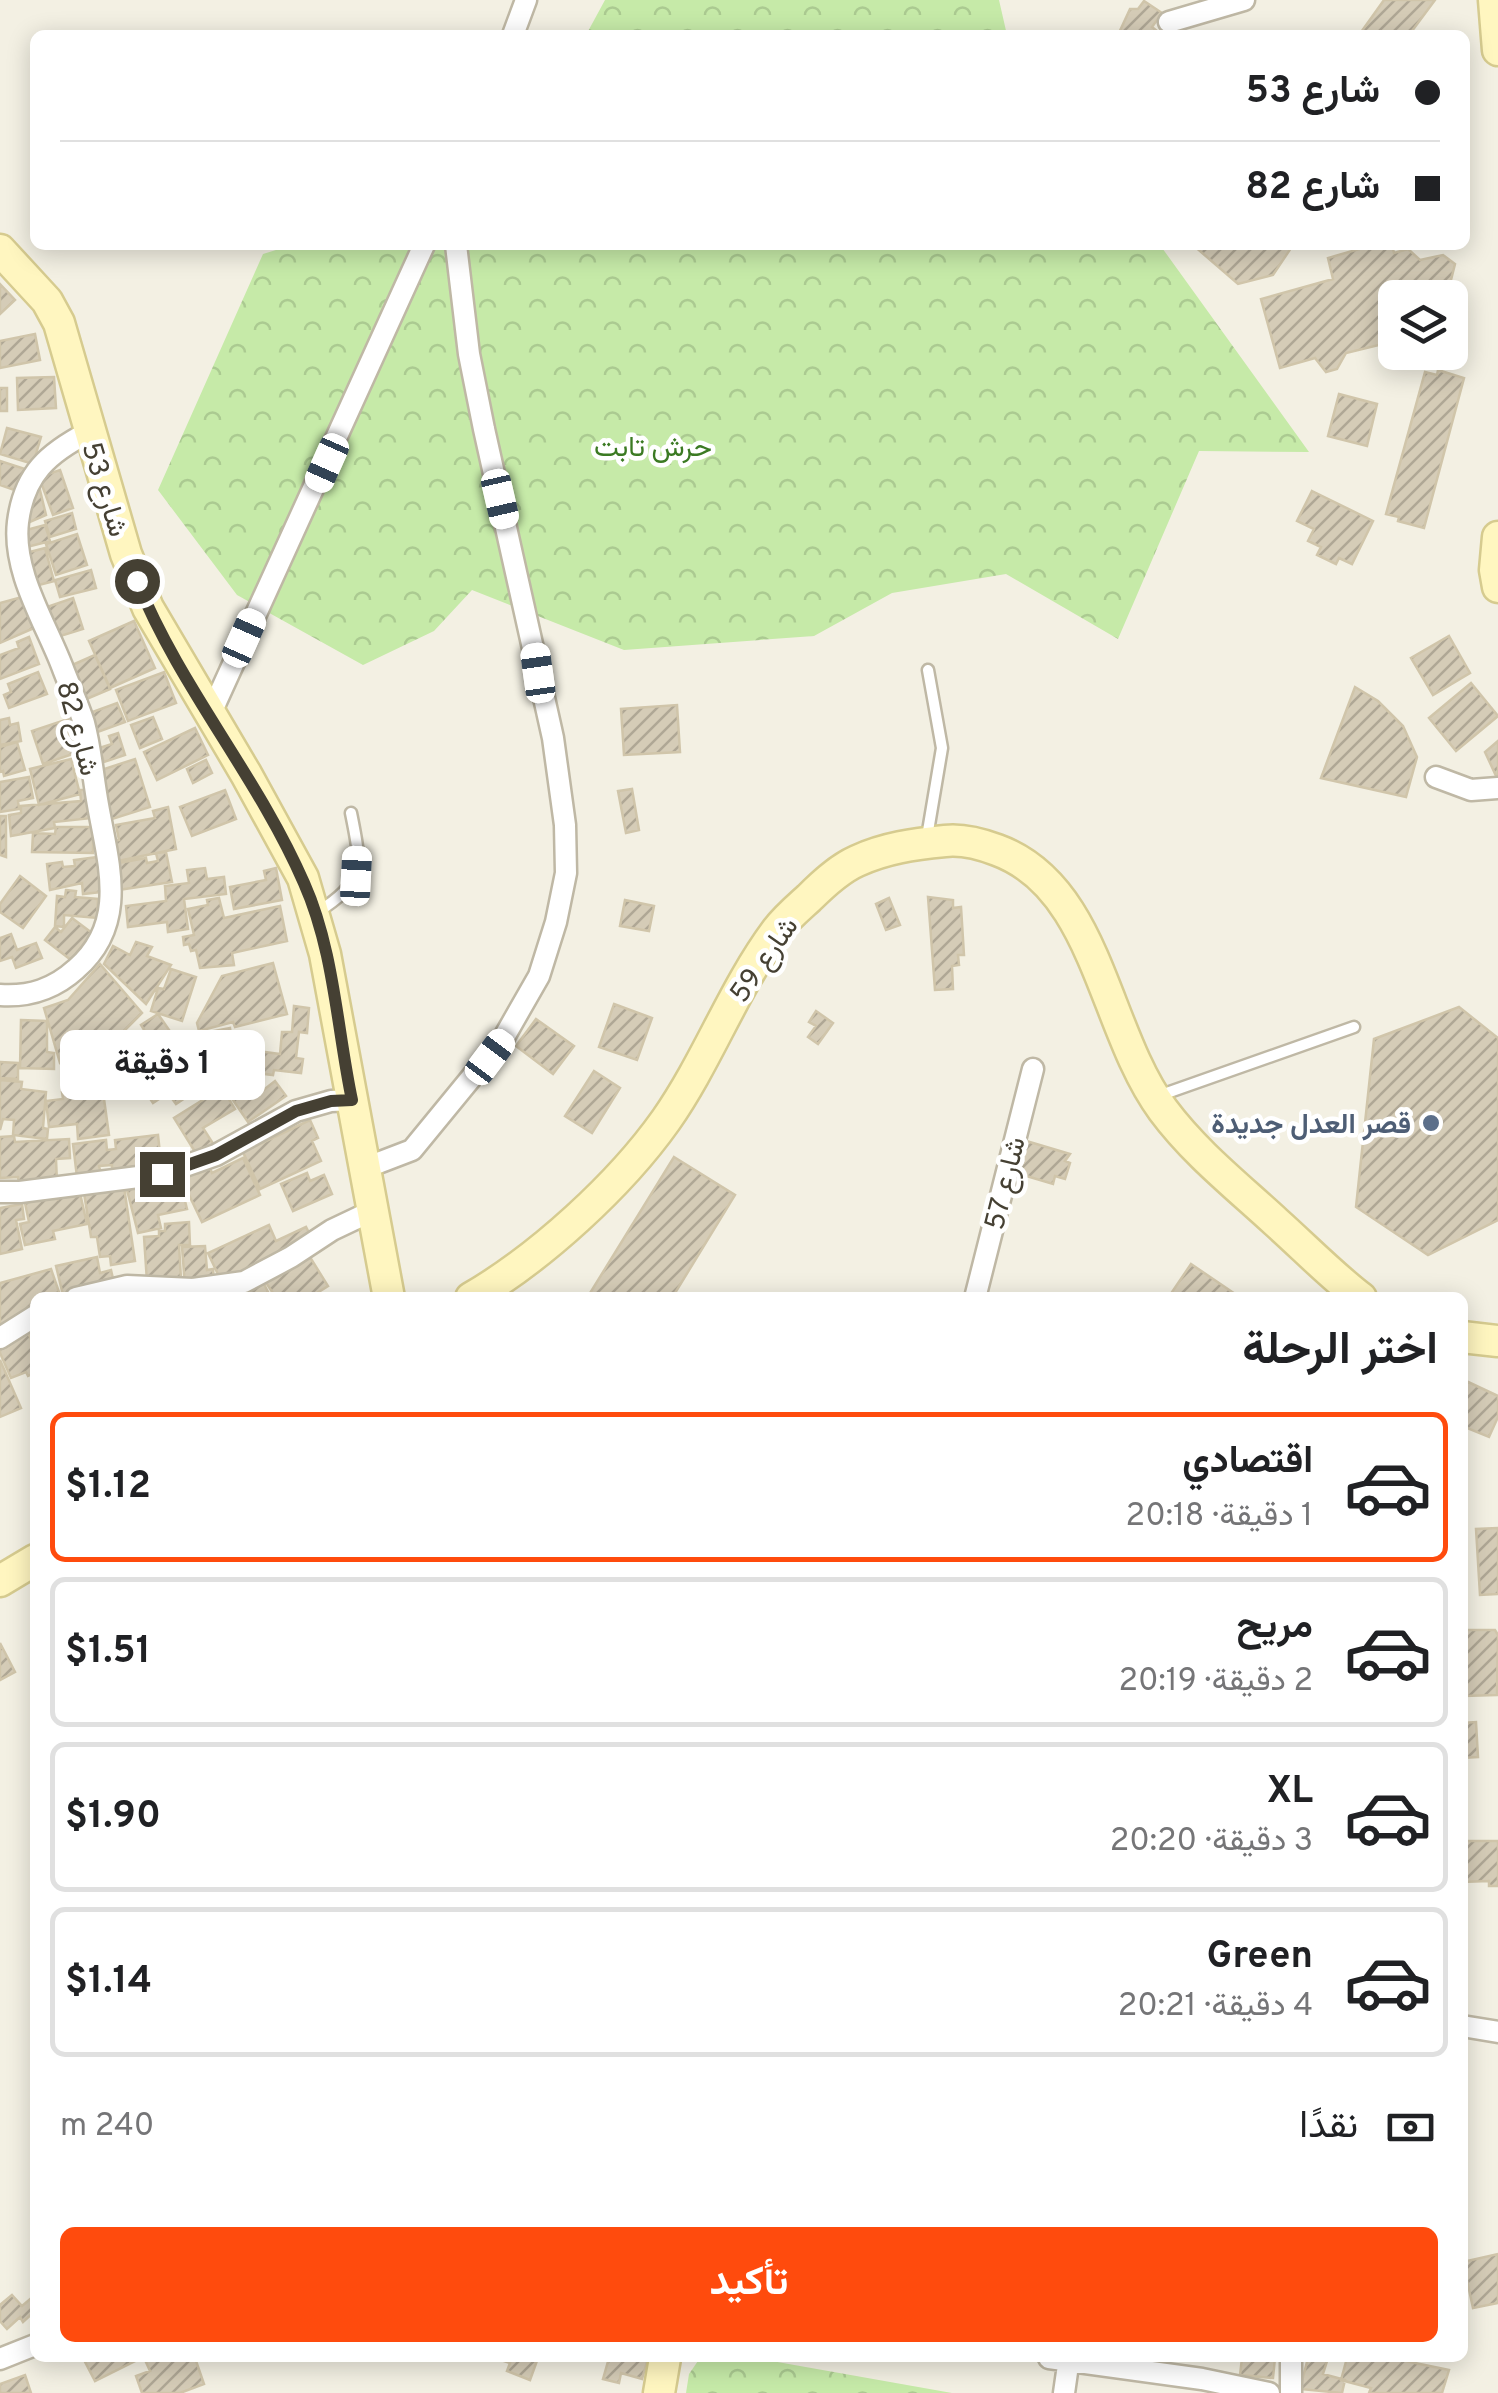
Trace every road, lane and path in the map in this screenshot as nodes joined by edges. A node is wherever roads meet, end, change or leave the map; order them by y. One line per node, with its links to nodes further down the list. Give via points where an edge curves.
1 (526, 0): 5 (street)
2 (1244, 0): 4 (street)
3 (1495, 5): 6 (street)
4 (1169, 22)
5 (516, 30)
6 (1498, 50)
7 (0, 250): 10 (street, شارع 53, via 59,323)
8 (422, 250): 14 (street)
9 (457, 250): 25 (street, via 480,411 554,738 566,873 539,976 503,1038 412,1150)
10 (89, 432): 14 (street, شارع 53, via 148,608); 20 (street, شارع 82, via 28,480 18,540 35,604 84,723 110,856 108,912 96,945 73,972 39,992)
11 (1498, 537): 12 (street)
12 (1498, 587)
13 (928, 670): 18 (lane, via 942,748)
14 (210, 715): 19 (street, شارع 53, via 296,866)
15 (1436, 776): 16 (street, via 1471,790)
16 (1498, 788)
17 (351, 813): 19 (lane, via 356,876 346,892)
18 (926, 843): 23 (street, شارع 59, via 985,845 1018,857 1042,876 1081,930 1126,1044); 30 (street, شارع 59, via 854,862 778,928 667,1118 637,1156 553,1240)
19 (315, 913): 24 (street, شارع 53)
20 (0, 995)
21 (1354, 1027): 23 (lane)
22 (1033, 1069): 31 (street, شارع 57)
23 (1155, 1097): 32 (street, شارع 59, via 1196,1148)
24 (352, 1100): 25 (street, شارع 53); 26 (street, via 296,1111 216,1155 162,1174)
25 (365, 1168): 27 (street, شارع 53)
26 (0, 1192)
27 (372, 1211): 28 (street, via 244,1282); 29 (street, شارع 53)
28 (102, 1292)
29 (389, 1292)
30 (481, 1292)
31 (977, 1292)
32 (1354, 1292)
33 (30, 1319): 34 (street)
34 (0, 1338)
35 (1468, 1338): 36 (street)
36 (1498, 1341)
37 (30, 1563): 38 (street)
38 (0, 1581)
39 (1468, 2027): 40 (street)
40 (1498, 2032)
41 (30, 2348): 42 (street)
42 (0, 2360)
43 (664, 2362): 47 (street)
44 (1062, 2362): 48 (street)
45 (1090, 2362): 49 (street)
46 (1291, 2362): 50 (street)
47 (660, 2393)
48 (1064, 2393)
49 (1270, 2393)
50 (1291, 2393)

